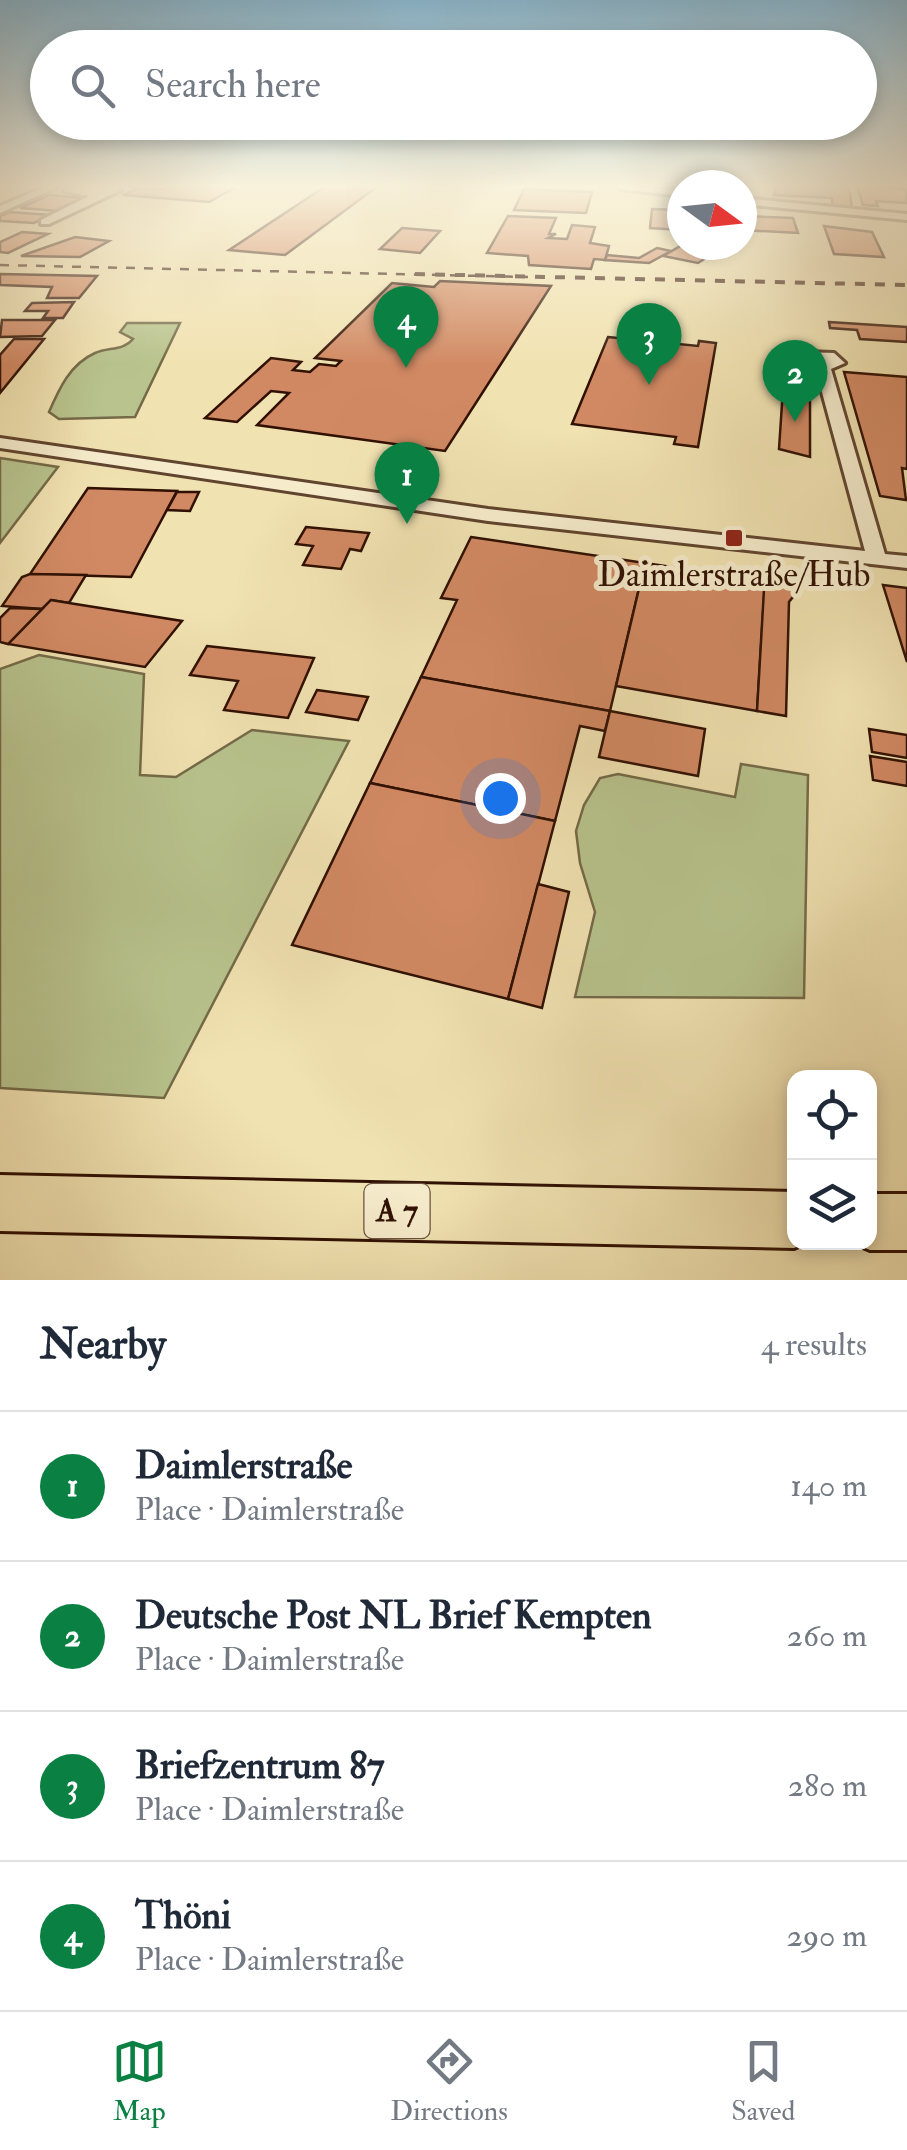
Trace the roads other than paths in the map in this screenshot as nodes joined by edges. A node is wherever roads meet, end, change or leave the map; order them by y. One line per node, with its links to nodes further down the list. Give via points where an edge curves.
1 (823, 366): 3 (street)
2 (0, 444): 3 (street, via 488,516)
3 (877, 560): 4 (street)
4 (907, 562)
5 (0, 1202): 6 (highway, A 7)
6 (787, 1220)
7 (877, 1222): 8 (highway)
8 (907, 1222)

